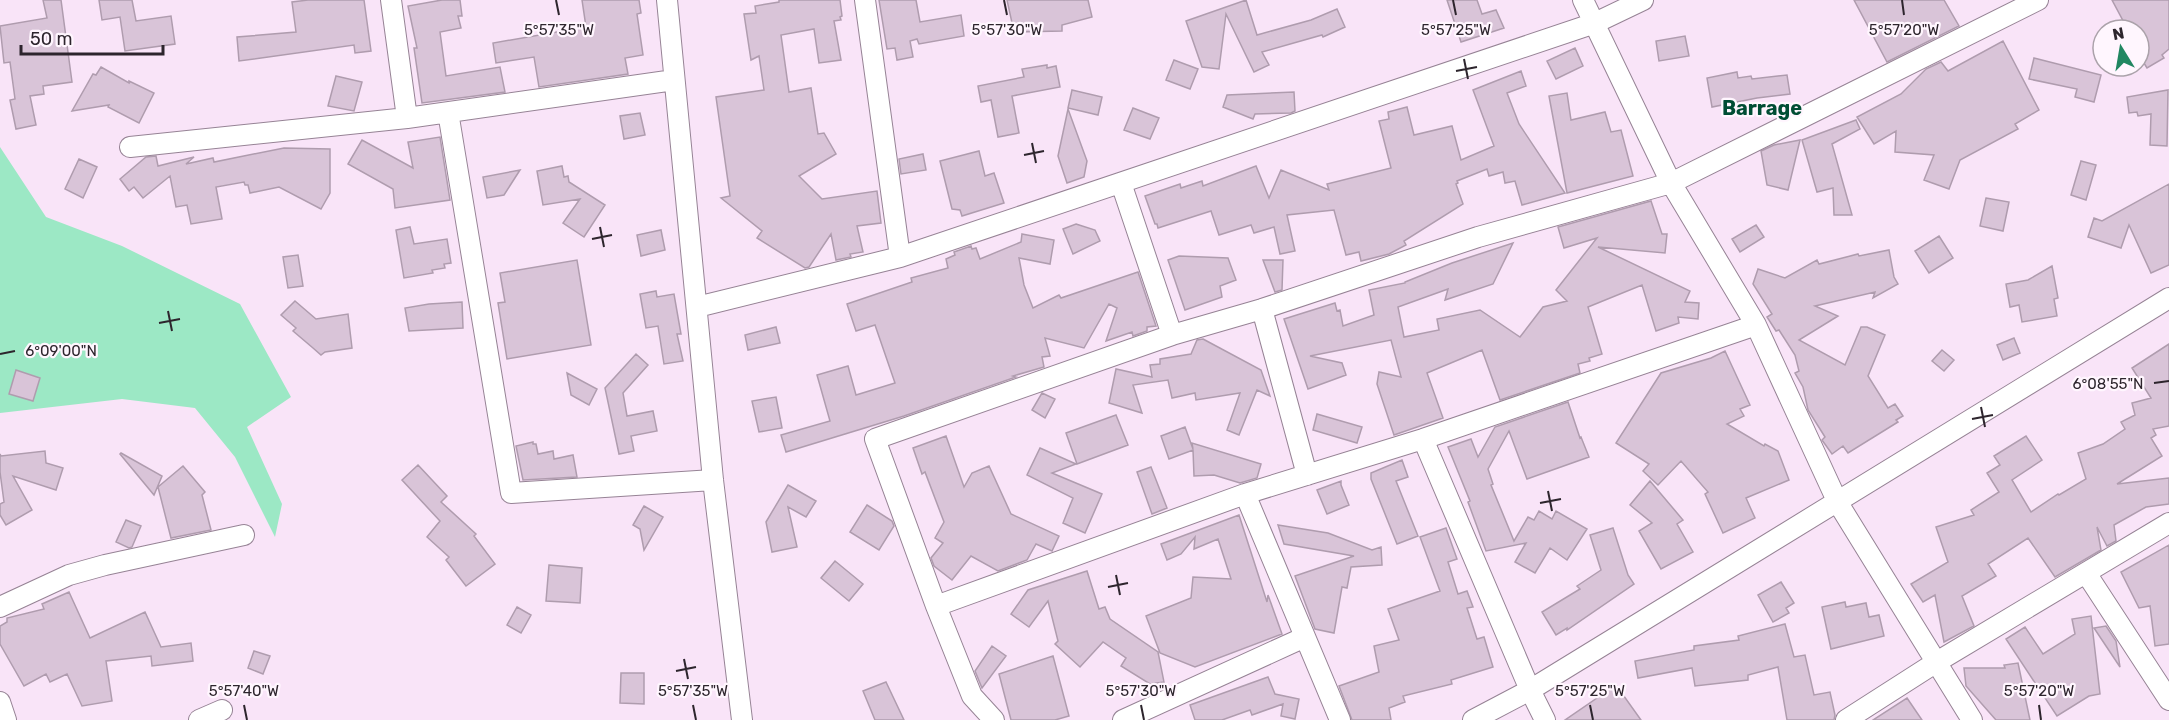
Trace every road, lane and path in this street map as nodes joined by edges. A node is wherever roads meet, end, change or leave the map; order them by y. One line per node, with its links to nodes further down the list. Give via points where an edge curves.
1 (391, 0): 10 (street)
2 (667, 0): 8 (street)
3 (866, 0): 14 (street)
4 (1583, 0): 7 (street)
5 (1643, 0): 7 (street)
6 (2038, 0): 13 (street)
7 (1595, 23): 12 (street); 13 (street)
8 (674, 80): 9 (street); 16 (street)
9 (448, 112): 10 (street); 22 (street, via 511,493)
10 (407, 118): 11 (street)
11 (130, 147)
12 (1121, 183): 14 (street); 19 (street)
13 (1671, 183): 17 (street, via 1478,237); 18 (street)
14 (900, 257): 16 (street)
15 (2169, 298): 24 (street)
16 (697, 307): 22 (street)
17 (1262, 309): 19 (street); 21 (street)
18 (1756, 325): 20 (street); 24 (street)
19 (1172, 335): 28 (street, via 875,438)
20 (1423, 439): 21 (street); 32 (street)
21 (1307, 475): 23 (street)
22 (713, 480): 38 (street)
23 (1245, 494): 28 (street); 30 (street)
24 (1838, 503): 31 (street); 32 (street)
25 (2169, 523): 27 (street)
26 (243, 535): 29 (street, via 69,575)
27 (2086, 573): 31 (street); 33 (street)
28 (936, 606): 39 (street, via 972,696)
29 (0, 607)
30 (1305, 637): 40 (street); 41 (street)
31 (1935, 663): 44 (street); 45 (street)
32 (1530, 690): 42 (street); 43 (street)
33 (2169, 700)
34 (0, 702): 36 (street)
35 (222, 710): 37 (street)
36 (6, 720)
37 (199, 720)
38 (742, 720)
39 (994, 720)
40 (1123, 720)
41 (1340, 720)
42 (1473, 720)
43 (1545, 720)
44 (1846, 720)
45 (1972, 720)

